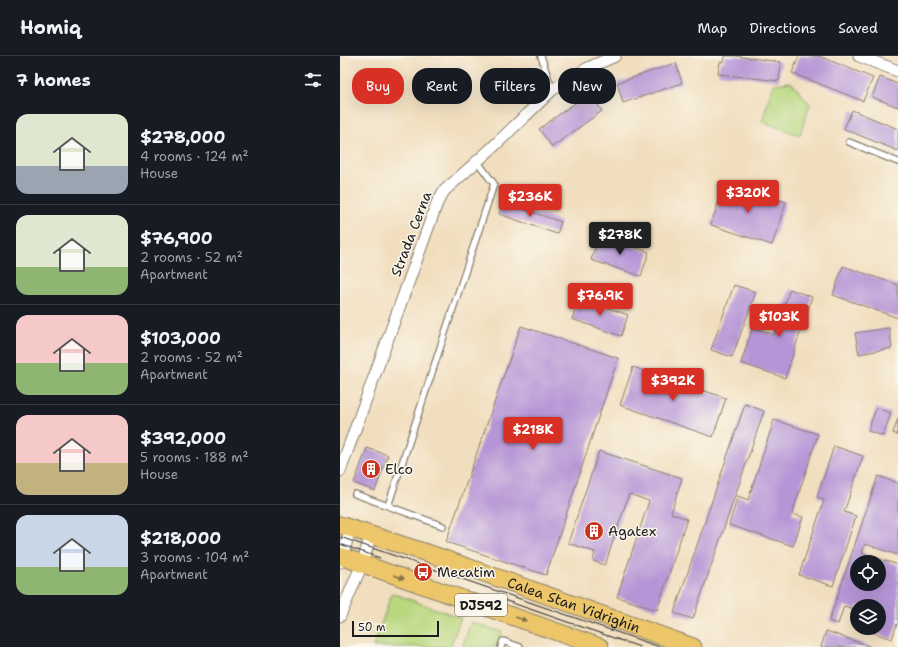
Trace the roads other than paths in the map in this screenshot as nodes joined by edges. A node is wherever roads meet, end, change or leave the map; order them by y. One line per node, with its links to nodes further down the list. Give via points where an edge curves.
1 (541, 56): 5 (lane)
2 (615, 56): 5 (street, Strada Cerna, via 588,68)
3 (859, 56): 4 (street)
4 (898, 71)
5 (552, 90): 7 (street, Strada Cerna)
6 (848, 142): 8 (lane)
7 (477, 161): 9 (street, Strada Cerna, via 444,191 437,202); 11 (lane, via 494,184)
8 (898, 162)
9 (340, 471)
10 (355, 494): 11 (lane)
11 (388, 506): 13 (lane)
12 (346, 526): 14 (main road, Calea Stan Vidrighin / DJ592); 15 (street)
13 (443, 526)
14 (371, 535): 16 (street); 21 (main road, Calea Stan Vidrighin / DJ592)
15 (341, 558): 16 (main road, DJ592)
16 (362, 564): 17 (street); 20 (main road, DJ592, one-way to 20)
17 (340, 616)
18 (501, 647): 19 (lane, via 503,641)
19 (520, 647)
20 (600, 647)
21 (693, 647)

